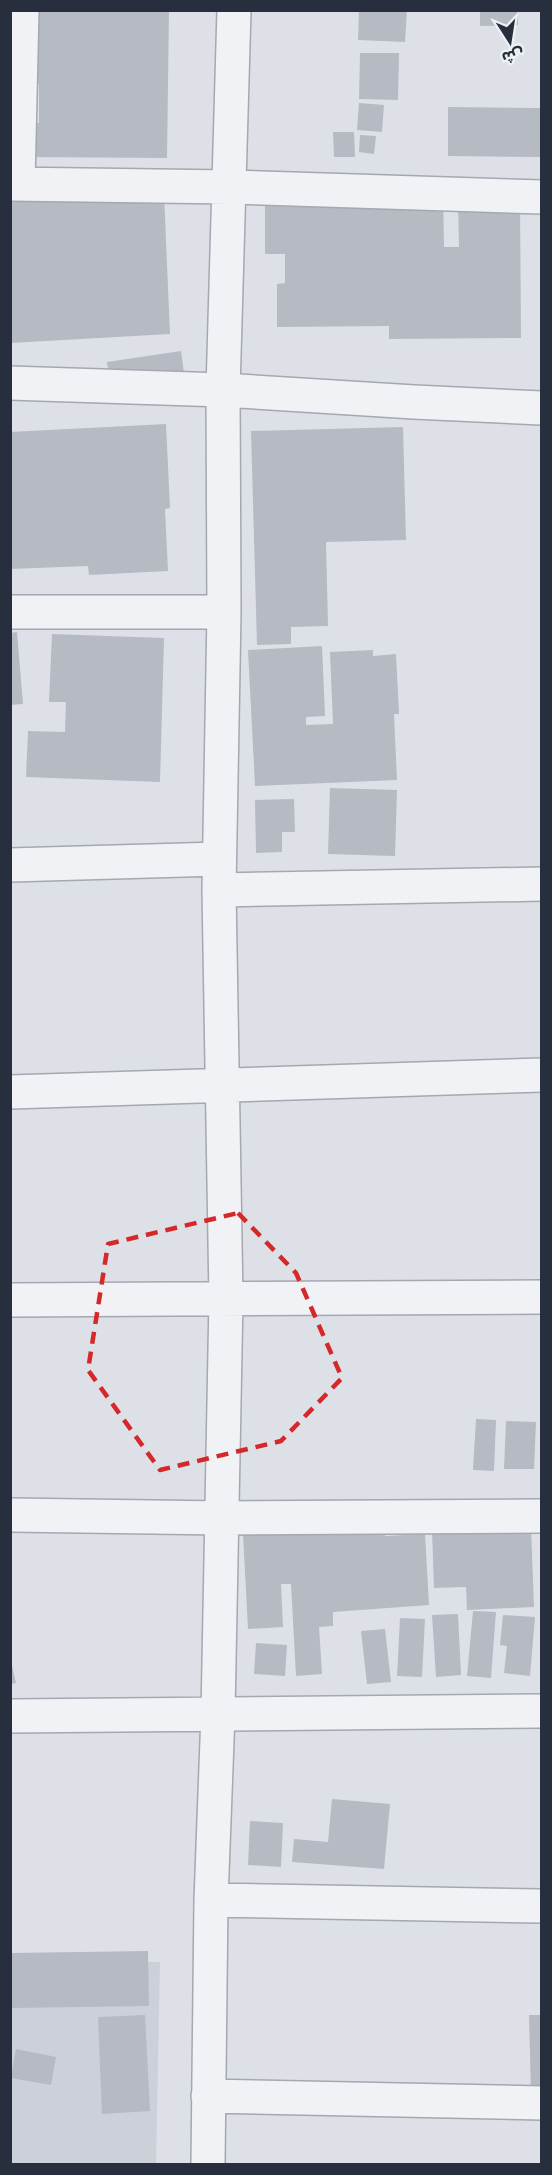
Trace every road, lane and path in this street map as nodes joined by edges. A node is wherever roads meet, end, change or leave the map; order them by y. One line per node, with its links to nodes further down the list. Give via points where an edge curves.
1 (22, 10): 3 (street)
2 (234, 10): 4 (street)
3 (14, 184): 4 (street)
4 (230, 187): 5 (street); 7 (street)
5 (542, 197)
6 (10, 383): 7 (street)
7 (223, 390): 8 (street); 10 (street)
8 (542, 408)
9 (10, 612): 10 (street)
10 (224, 612): 12 (street)
11 (10, 866): 12 (street)
12 (219, 874): 13 (street); 15 (street)
13 (542, 884)
14 (542, 1075): 15 (street)
15 (221, 1087): 16 (street); 18 (street)
16 (10, 1092)
17 (542, 1297): 18 (street)
18 (226, 1299): 19 (street); 22 (street)
19 (10, 1300)
20 (10, 1515): 22 (street)
21 (542, 1516): 22 (street)
22 (222, 1518): 24 (street)
23 (542, 1711): 24 (street)
24 (218, 1714): 25 (street); 26 (street)
25 (10, 1716)
26 (211, 1900): 27 (street); 28 (street)
27 (542, 1906)
28 (208, 2096): 29 (street); 30 (street)
29 (542, 2103)
30 (208, 2164)

